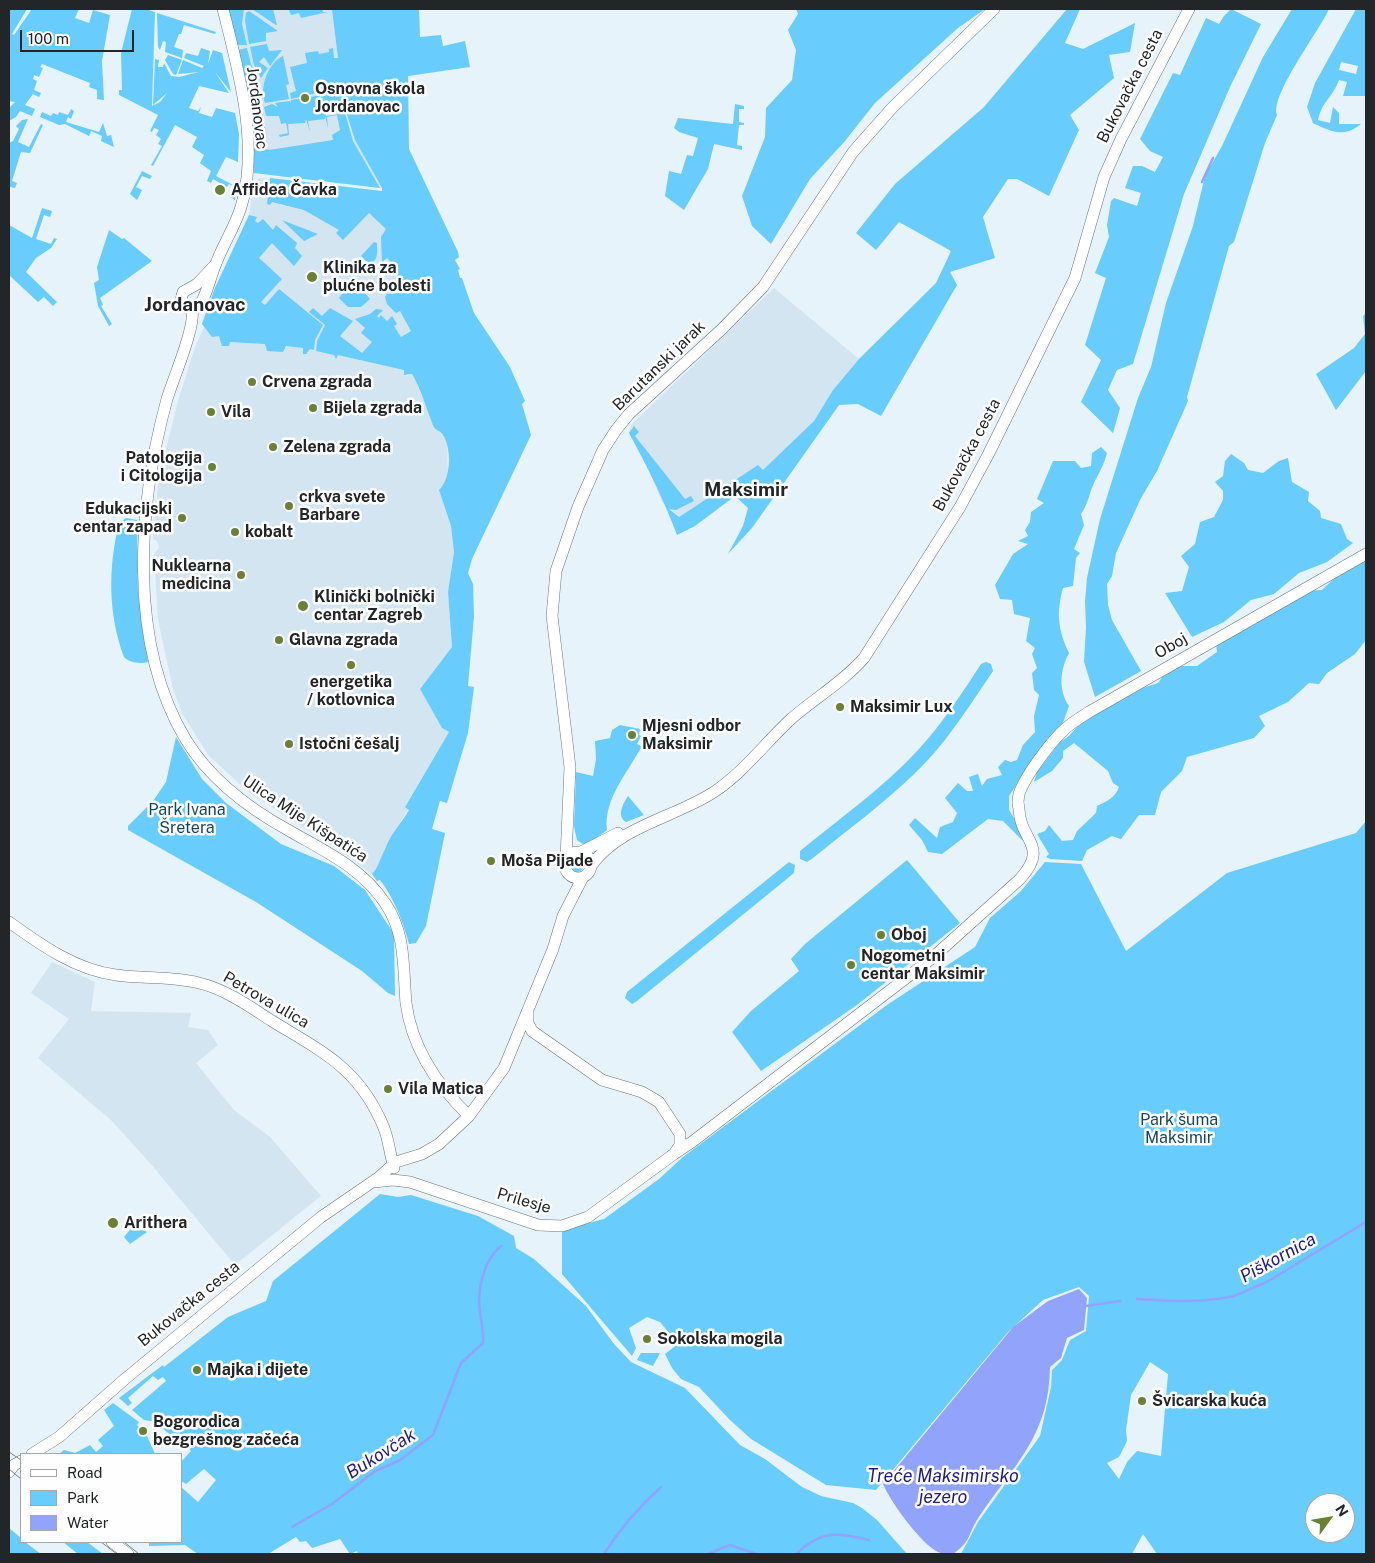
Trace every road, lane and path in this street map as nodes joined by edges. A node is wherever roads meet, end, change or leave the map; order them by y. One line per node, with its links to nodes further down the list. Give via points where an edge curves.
1 (223, 9): 4 (main road, Jordanovac, via 242,88 247,172 241,207)
2 (994, 9): 10 (main road, Barutanski jarak, via 874,127 837,173 763,287 629,414 603,450 571,526 556,571 553,594 554,635 570,767)
3 (1189, 9): 9 (main road, Bukovačka cesta, via 1121,139 1104,177 1075,278 988,454 960,507 864,658 791,720 729,781 704,798)
4 (214, 266): 5 (main road); 6 (main road)
5 (189, 288): 6 (main road, via 199,290); 7 (main road, via 183,292 181,300)
6 (203, 298): 7 (main road, via 200,306)
7 (192, 309): 22 (main road, Ulica Mije Kišpatića, via 193,322 158,433 145,517 147,616 160,681 187,742 223,784 272,821 350,866 386,903 400,935 406,1004 418,1048 442,1088)
8 (1366, 554): 18 (main road, Oboj, via 1066,728 1036,765 1019,794 1021,822 1034,848 1031,866 1006,894)
9 (651, 822): 11 (main road, Bukovačka cesta, via 620,832); 13 (main road, Bukovačka cesta, via 612,844)
10 (568, 833): 11 (main road, via 573,845); 12 (main road, Barutanski jarak)
11 (581, 852): 12 (main road, via 573,852); 13 (main road, via 590,859)
12 (566, 858): 14 (main road, via 564,866)
13 (591, 866): 15 (main road)
14 (567, 873): 15 (main road, via 574,878); 16 (main road, Bukovačka cesta)
15 (583, 877): 16 (main road, Bukovačka cesta)
16 (563, 916): 19 (main road, Bukovačka cesta, via 553,949)
17 (9, 922): 23 (main road, Petrova ulica, via 49,949 89,969 116,975 186,980 211,986 228,995 336,1060 359,1084)
18 (931, 959): 25 (main road, Prilesje)
19 (529, 1004): 20 (main road, Bukovačka cesta, via 528,1019); 21 (main road, Bukovačka cesta)
20 (532, 1031): 21 (main road, via 524,1031); 24 (main road, via 602,1080 654,1097)
21 (516, 1037): 22 (main road, Bukovačka cesta, via 499,1077)
22 (469, 1116): 26 (main road, Bukovačka cesta)
23 (383, 1127): 26 (main road, via 402,1152); 28 (main road, Petrova ulica)
24 (678, 1130): 25 (main road, via 688,1136); 27 (main road, via 680,1145)
25 (701, 1134): 27 (main road, Prilesje)
26 (426, 1152): 28 (main road, Bukovačka cesta)
27 (671, 1156): 30 (main road, Prilesje, via 588,1218 562,1226 538,1225)
28 (393, 1164): 29 (main road, Bukovačka cesta); 30 (main road, Prilesje, via 398,1175)
29 (375, 1182): 30 (main road, Prilesje); 31 (main road, Bukovačka cesta, via 321,1217)
30 (410, 1182)
31 (53, 1441): 32 (main road, Bukovačka cesta); 33 (main road)
32 (34, 1453)
33 (47, 1453)
34 (113, 1543): 35 (main road)
35 (128, 1554)

